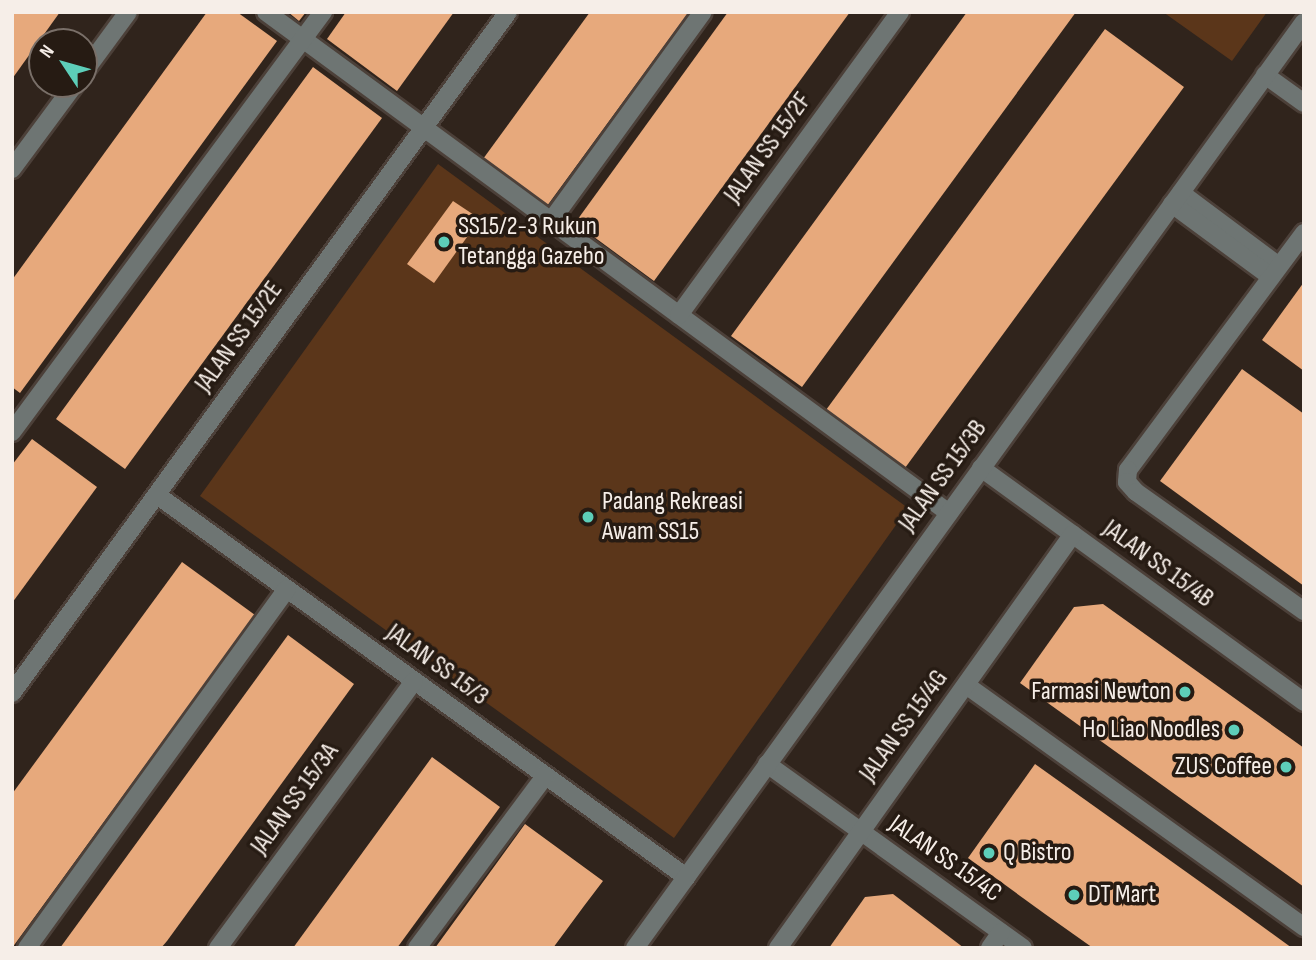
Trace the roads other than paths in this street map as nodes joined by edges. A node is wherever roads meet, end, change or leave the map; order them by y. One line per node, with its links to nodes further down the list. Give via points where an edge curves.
1 (128, 12): 9 (street)
2 (266, 12): 8 (street)
3 (323, 12): 8 (street)
4 (508, 12): 13 (street, JALAN SS 15/2E)
5 (703, 12): 16 (street)
6 (900, 12): 19 (street, JALAN SS 15/2F)
7 (1301, 32): 10 (street, JALAN SS 15/3B)
8 (303, 40): 13 (street); 20 (street)
9 (98, 53)
10 (1265, 75): 12 (street); 15 (street, JALAN SS 15/3B)
11 (65, 98): 14 (street)
12 (1304, 103)
13 (424, 128): 16 (street); 22 (street, JALAN SS 15/2E)
14 (12, 169)
15 (1176, 198): 18 (street); 21 (street, JALAN SS 15/3B)
16 (551, 221): 19 (street)
17 (1304, 233): 18 (street)
18 (1275, 271): 26 (street, via 1128,470 1127,482)
19 (679, 315): 23 (street)
20 (12, 432)
21 (981, 468): 23 (street, JALAN SS 15/3B); 24 (street, JALAN SS 15/4B)
22 (157, 495): 25 (street, JALAN SS 15/3); 29 (street, JALAN SS 15/2E)
23 (949, 513): 31 (street, JALAN SS 15/3B)
24 (1073, 534): 28 (street, JALAN SS 15/4G); 30 (street, JALAN SS 15/4B)
25 (287, 589): 27 (street, JALAN SS 15/3); 37 (street)
26 (1304, 611)
27 (414, 681): 32 (street, JALAN SS 15/3); 38 (street, JALAN SS 15/3A)
28 (966, 685): 33 (street, JALAN SS 15/4G); 35 (street)
29 (12, 693)
30 (1304, 702)
31 (767, 764): 33 (street, JALAN SS 15/4C); 34 (street, JALAN SS 15/3B)
32 (545, 776): 34 (street, JALAN SS 15/3); 39 (street)
33 (860, 831): 36 (street, JALAN SS 15/4C); 41 (street, JALAN SS 15/4G)
34 (686, 877): 40 (street, JALAN SS 15/3B)
35 (1304, 927)
36 (1002, 932): 42 (street); 43 (street, JALAN SS 15/4C)
37 (27, 948)
38 (218, 948)
39 (417, 948)
40 (635, 948)
41 (778, 948)
42 (990, 948)
43 (1023, 948)

